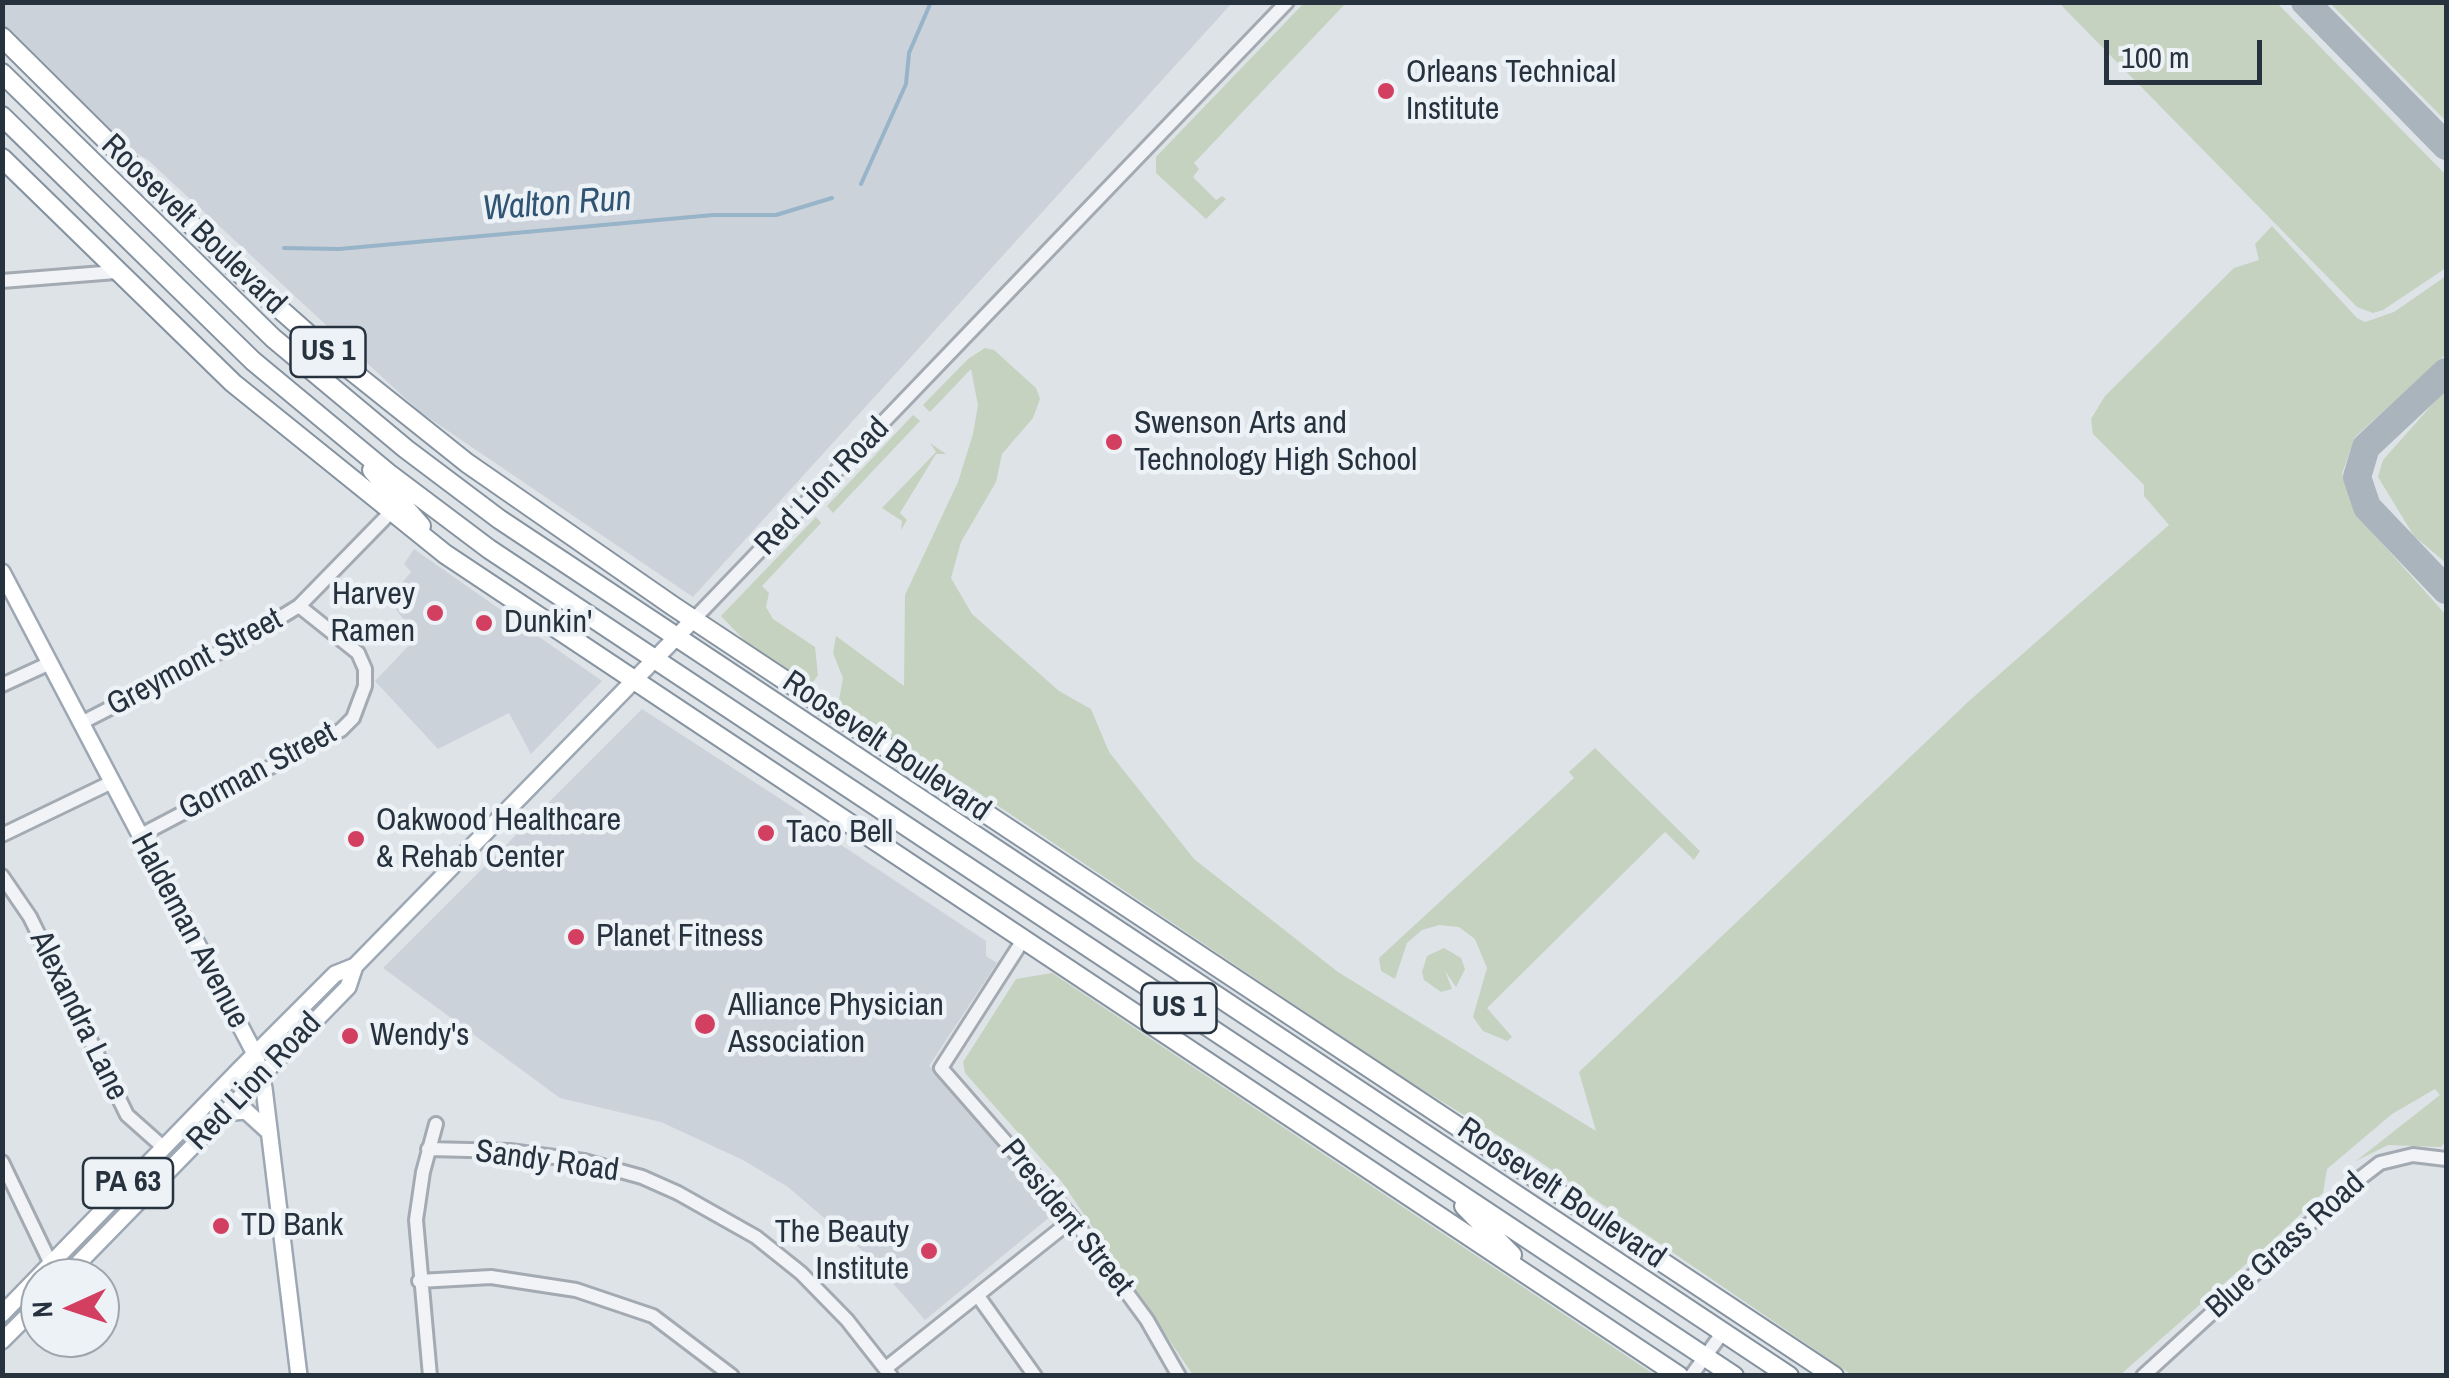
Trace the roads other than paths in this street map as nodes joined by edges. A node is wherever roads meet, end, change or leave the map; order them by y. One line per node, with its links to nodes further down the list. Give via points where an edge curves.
1 (1287, 2): 15 (street, Red Lion Road)
2 (2, 37): 10 (highway, Roosevelt Boulevard / US 1, via 290,319)
3 (2, 73): 8 (highway, Roosevelt Boulevard / US 1, via 184,256)
4 (2, 116): 9 (highway, Roosevelt Boulevard / US 1, via 186,299)
5 (2, 158): 6 (highway, US 1)
6 (116, 272): 7 (street); 11 (highway, US 1, via 233,383)
7 (2, 281)
8 (361, 412): 10 (highway); 16 (highway, Roosevelt Boulevard / US 1, via 499,518)
9 (342, 436): 12 (highway); 17 (highway, Roosevelt Boulevard / US 1, via 489,549)
10 (467, 464): 15 (highway, Roosevelt Boulevard / US 1)
11 (390, 513): 12 (highway, US 1); 14 (street, Greymont Street)
12 (446, 554): 19 (highway, US 1)
13 (2, 572): 18 (main road, Haldeman Avenue)
14 (300, 606): 21 (street, Greymont Street); 25 (street, Gorman Street, via 358,653 364,686 353,718)
15 (694, 619): 16 (main road, Red Lion Road / PA 63); 22 (highway, Roosevelt Boulevard / US 1)
16 (676, 637): 17 (main road, Red Lion Road / PA 63); 26 (highway, Roosevelt Boulevard / US 1)
17 (654, 659): 19 (main road, Red Lion Road / PA 63); 41 (highway, Roosevelt Boulevard / US 1)
18 (50, 662): 20 (street); 21 (main road, Haldeman Avenue)
19 (631, 681): 28 (highway, US 1); 29 (main road, Red Lion Road / PA 63)
20 (2, 685)
21 (81, 723): 23 (main road, Haldeman Avenue)
22 (936, 780): 26 (highway); 33 (highway, Roosevelt Boulevard / US 1)
23 (112, 782): 24 (street); 25 (main road, Haldeman Avenue)
24 (2, 834)
25 (140, 836): 31 (main road, Haldeman Avenue)
26 (1015, 862): 30 (highway, Roosevelt Boulevard / US 1)
27 (2, 876): 37 (street, Alexandra Lane, via 30,917 127,1116)
28 (1023, 940): 42 (street, President Street, via 941,1068); 47 (highway, US 1)
29 (354, 966): 31 (main road, Red Lion Road / PA 63, via 336,974); 32 (main road, Red Lion Road / PA 63, via 348,987)
30 (1284, 1040): 33 (highway); 52 (highway, Roosevelt Boulevard / US 1)
31 (255, 1054): 32 (main road, Haldeman Avenue); 37 (main road, Red Lion Road / PA 63)
32 (262, 1074): 34 (main road, Red Lion Road / PA 63); 36 (main road, Haldeman Avenue)
33 (1384, 1077): 65 (highway, Roosevelt Boulevard / US 1)
34 (223, 1114): 36 (main road, via 246,1110); 45 (main road, Red Lion Road / PA 63)
35 (436, 1124): 38 (street)
36 (270, 1133): 56 (main road, Haldeman Avenue)
37 (163, 1148): 44 (main road, Red Lion Road / PA 63)
38 (428, 1149): 46 (street, via 416,1220); 55 (street, Sandy Road, via 510,1150 584,1161 678,1193 756,1237 801,1273)
39 (2446, 1160): 66 (street, Blue Grass Road, via 2413,1155 2367,1173)
40 (2, 1162): 43 (street)
41 (1439, 1180): 47 (highway); 54 (highway, Roosevelt Boulevard / US 1)
42 (1073, 1218): 49 (street); 60 (street, President Street)
43 (48, 1258)
44 (57, 1258)
45 (83, 1258)
46 (420, 1281): 57 (street); 58 (street, via 491,1277 576,1290 653,1316)
47 (1537, 1281): 61 (highway, US 1)
48 (20, 1296): 50 (main road, Red Lion Road / PA 63)
49 (978, 1296): 55 (street); 59 (street)
50 (2, 1314)
51 (20, 1323): 53 (main road)
52 (1723, 1332): 54 (street); 64 (highway, Roosevelt Boulevard / US 1)
53 (2, 1341)
54 (1705, 1356): 62 (street); 63 (highway, Roosevelt Boulevard / US 1)
55 (888, 1372)
56 (299, 1376)
57 (430, 1376)
58 (732, 1376)
59 (1036, 1376)
60 (1179, 1376)
61 (1679, 1376)
62 (1691, 1376)
63 (1734, 1376)
64 (1789, 1376)
65 (1834, 1376)
66 (2143, 1376)

